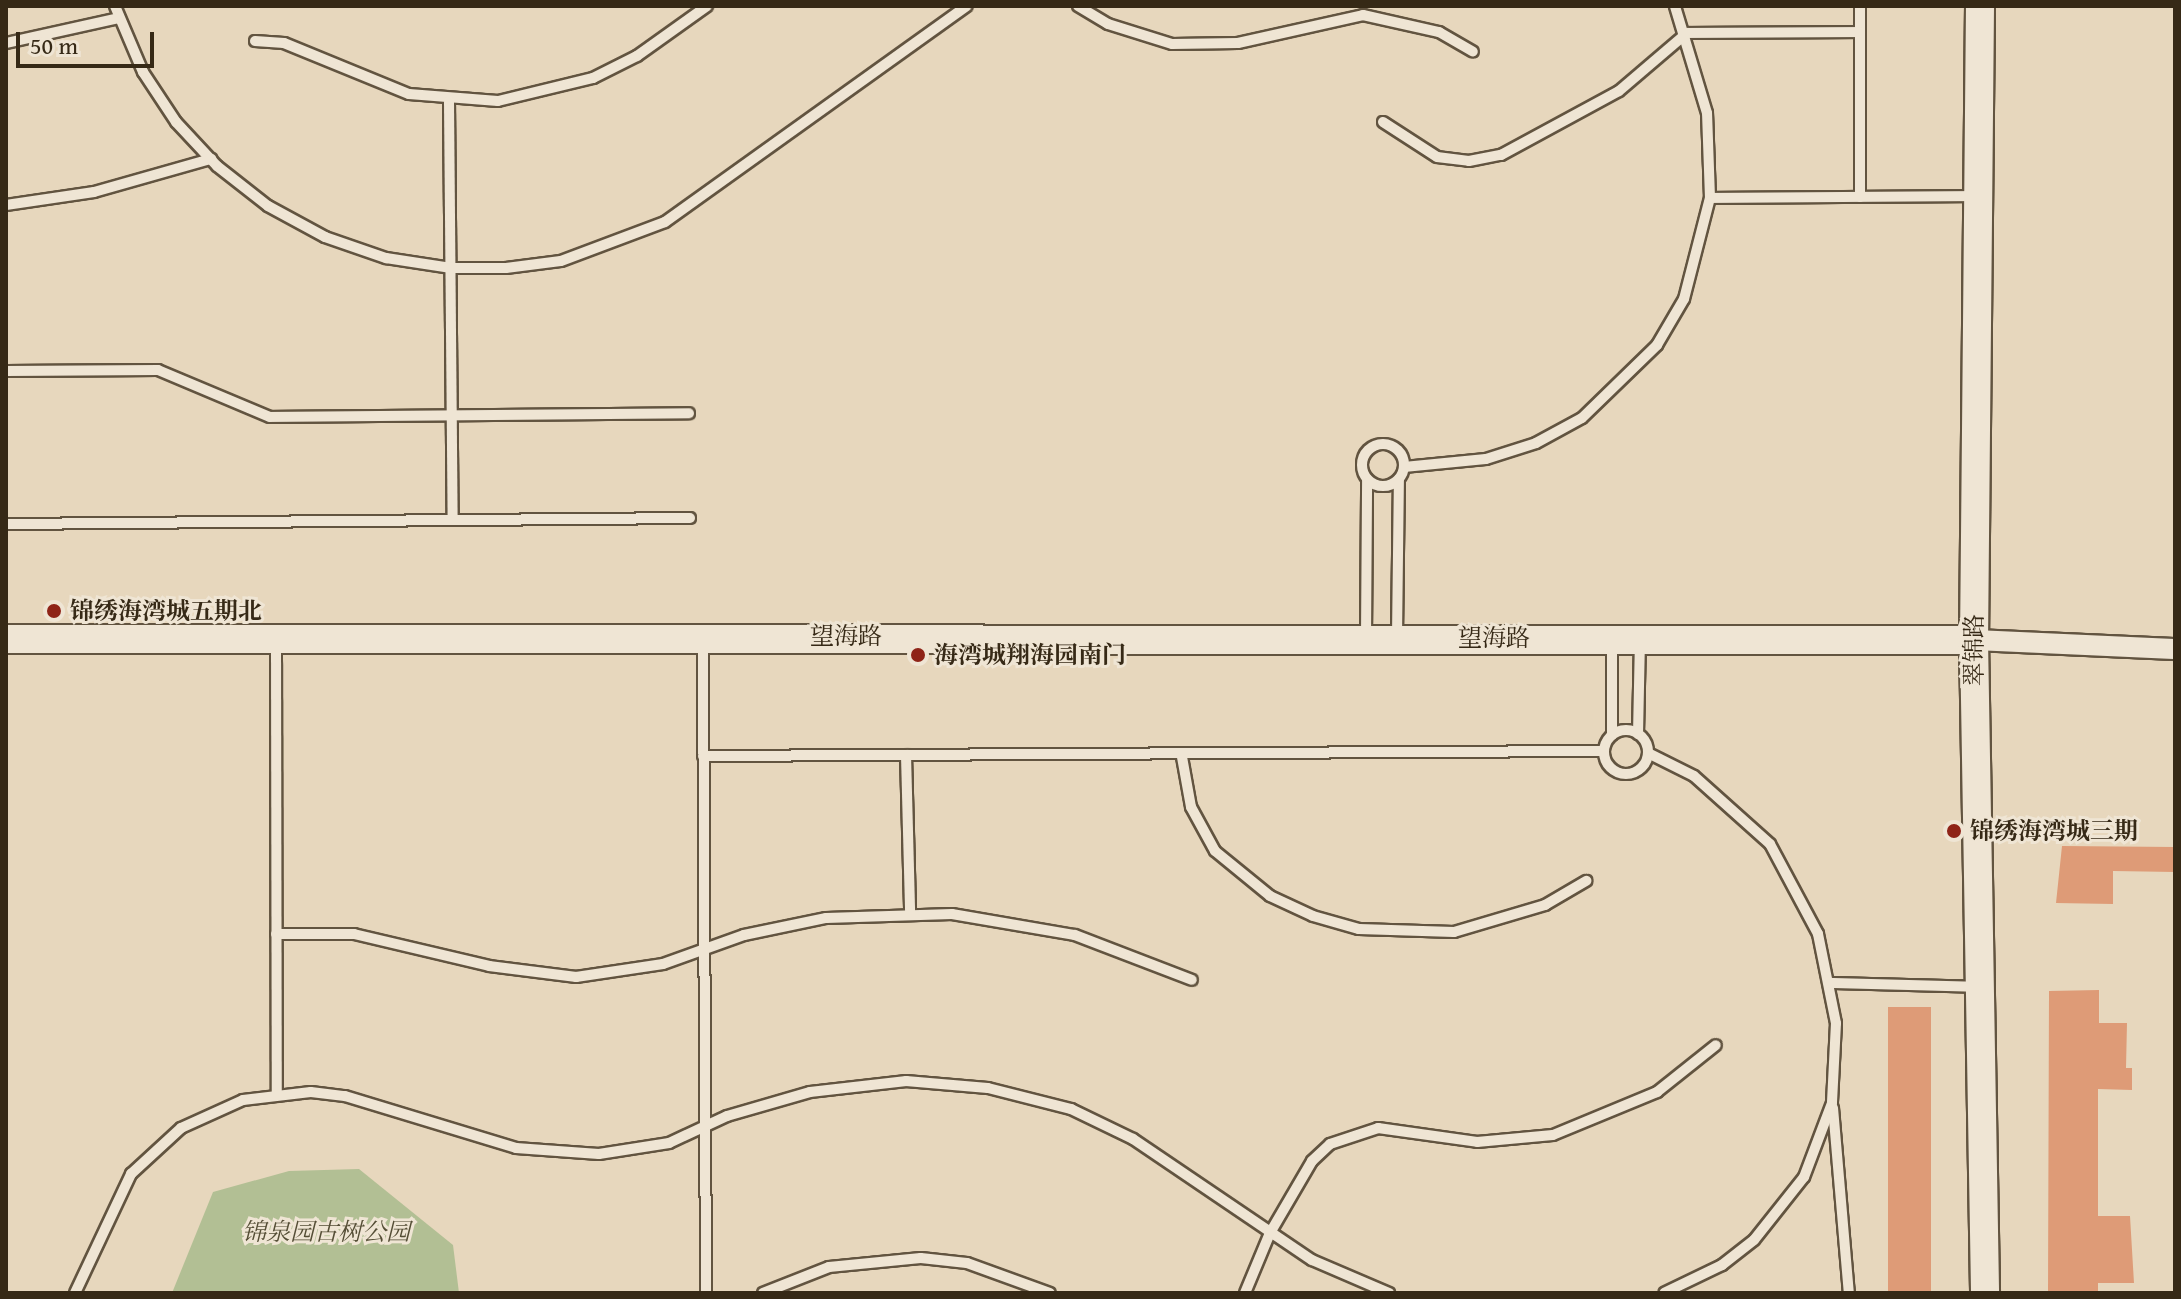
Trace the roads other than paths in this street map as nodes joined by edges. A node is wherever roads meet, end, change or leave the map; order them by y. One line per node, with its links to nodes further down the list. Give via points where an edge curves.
1 (115, 6): 8 (lane)
2 (707, 6): 14 (lane, via 637,56 593,78 547,93)
3 (967, 6): 21 (lane, via 665,222 561,261)
4 (1078, 6): 13 (lane, via 1108,24 1172,44 1238,43 1363,15 1427,27)
5 (1675, 6): 10 (lane)
6 (1860, 6): 9 (lane)
7 (1980, 6): 17 (street, 翠锦路)
8 (119, 18): 12 (lane); 16 (lane, via 152,85)
9 (1860, 32): 10 (lane); 18 (lane)
10 (1687, 33): 15 (lane, via 1607,100 1501,155 1469,161 1437,157); 19 (lane, via 1707,113)
11 (255, 41): 14 (lane, via 284,43 371,83)
12 (6, 43)
13 (1473, 52)
14 (449, 102): 21 (lane)
15 (1383, 122)
16 (211, 159): 20 (lane, via 94,192); 21 (lane, via 268,206 325,237 386,258)
17 (1978, 196): 18 (lane); 37 (street, 翠锦路)
18 (1860, 197): 19 (lane)
19 (1710, 198): 25 (lane, via 1684,299 1623,385 1582,418 1536,443 1486,459)
20 (6, 205)
21 (451, 268): 24 (lane)
22 (6, 371): 24 (lane, via 158,370 270,417)
23 (689, 413): 24 (lane)
24 (453, 415): 29 (lane)
25 (1404, 467): 26 (lane, via 1396,448 1376,445 1362,459); 27 (lane)
26 (1367, 479): 27 (lane, via 1379,486); 33 (lane)
27 (1399, 479): 34 (lane)
28 (690, 518): 29 (lane)
29 (453, 520): 30 (lane)
30 (6, 524)
31 (703, 635): 32 (street, 望海路); 33 (street, 望海路); 44 (lane)
32 (276, 637): 35 (street, 望海路); 48 (lane)
33 (1366, 638): 34 (street, 望海路)
34 (1397, 638): 36 (street, 望海路)
35 (6, 639)
36 (1626, 639): 37 (street, 望海路); 39 (lane); 40 (lane)
37 (1974, 640): 38 (street); 52 (street, 翠锦路)
38 (2175, 649)
39 (1638, 734): 40 (lane); 42 (lane)
40 (1612, 735): 41 (lane)
41 (1604, 751): 42 (lane, via 1614,771 1625,775 1645,764); 45 (lane)
42 (1648, 753): 51 (lane, via 1714,791 1770,844 1803,898)
43 (906, 755): 44 (lane); 45 (lane); 47 (lane)
44 (703, 756): 49 (lane)
45 (1182, 757): 46 (lane, via 1191,807 1215,851 1270,896 1313,916 1391,932 1454,932 1545,905)
46 (1586, 881)
47 (910, 912): 49 (lane, via 785,926); 50 (lane, via 1048,928 1115,947)
48 (276, 934): 49 (lane, via 354,934 489,966 576,977 635,970); 54 (lane)
49 (704, 948): 56 (lane)
50 (1192, 980)
51 (1829, 983): 52 (lane); 55 (lane, via 1837,1063)
52 (1980, 987): 66 (street, 翠锦路)
53 (1716, 1045): 57 (lane, via 1657,1092 1553,1135 1477,1142 1378,1128 1353,1132 1312,1161)
54 (277, 1093): 56 (lane, via 345,1096 516,1148 599,1154 669,1143); 58 (lane, via 211,1111 154,1149 112,1203)
55 (1832, 1103): 64 (lane, via 1821,1141 1781,1211 1722,1265); 65 (lane)
56 (705, 1129): 57 (lane, via 810,1092 906,1081 988,1088 1071,1109 1133,1139); 59 (lane)
57 (1270, 1233): 62 (lane); 63 (lane, via 1312,1260)
58 (75, 1293)
59 (706, 1293)
60 (763, 1293): 61 (lane, via 829,1267 921,1258 967,1263)
61 (1050, 1293)
62 (1245, 1293)
63 (1389, 1293)
64 (1664, 1293)
65 (1849, 1293)
66 (1985, 1293)

